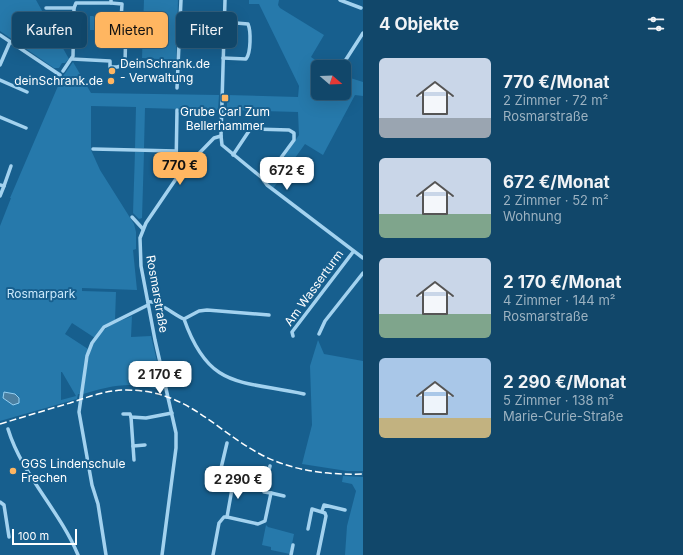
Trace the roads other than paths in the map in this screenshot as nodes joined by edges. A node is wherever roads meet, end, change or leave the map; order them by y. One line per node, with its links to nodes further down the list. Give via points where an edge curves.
1 (181, 0): 21 (street)
2 (225, 0): 8 (street)
3 (340, 0): 7 (street)
4 (111, 2): 6 (street, via 76,3); 15 (street, via 122,4 121,20 126,20 125,65 110,67 110,61)
5 (46, 8): 6 (street)
6 (74, 8): 15 (street)
7 (362, 8)
8 (224, 12)
9 (237, 23): 14 (street, via 248,24 248,55 246,59)
10 (363, 33): 16 (street)
11 (0, 35): 12 (street)
12 (10, 42): 17 (street); 19 (street)
13 (223, 48): 14 (street)
14 (223, 58): 26 (street)
15 (72, 59): 18 (street)
16 (346, 60)
17 (0, 65)
18 (63, 71)
19 (60, 75)
20 (0, 80): 22 (street)
21 (177, 88)
22 (27, 92)
23 (177, 110): 28 (street)
24 (0, 117): 25 (street)
25 (26, 128)
26 (221, 136): 29 (street, via 222,145); 31 (street, Rosmarstraße, via 214,138)
27 (93, 149): 28 (street)
28 (176, 151): 31 (street, via 176,169)
29 (233, 155): 32 (street); 32 (street, via 249,130 289,130 294,133 294,140)
30 (11, 166): 33 (street)
31 (180, 173): 36 (street, Rosmarstraße)
32 (264, 181): 37 (street)
33 (2, 185): 34 (street)
34 (0, 196)
35 (132, 217): 36 (street)
36 (143, 229): 40 (street, Rosmarstraße, via 140,255)
37 (353, 252): 38 (street); 44 (street, Am Wasserturm, via 292,332)
38 (363, 258)
39 (363, 273): 43 (street, via 325,321)
40 (148, 304): 42 (street, via 154,302); 46 (street, Rosmarstraße); 69 (street, via 101,330 88,350 79,412)
41 (269, 315): 42 (street, Am Wasserturm, via 207,310)
42 (184, 319): 45 (street, via 202,358 217,372 245,384)
43 (319, 334)
44 (293, 336)
45 (304, 394)
46 (172, 413): 48 (street, via 146,418); 70 (street, Rosmarstraße, via 176,448)
47 (123, 414): 48 (street, via 130,414)
48 (131, 417): 52 (street)
49 (8, 429): 68 (street, via 31,475 67,532)
50 (227, 443): 56 (street)
51 (145, 445): 52 (street)
52 (133, 446): 53 (street)
53 (134, 460)
54 (270, 466): 59 (street, via 264,492)
55 (209, 484): 56 (street)
56 (217, 486): 57 (street)
57 (225, 487): 58 (street); 58 (street, via 227,479 234,481)
58 (232, 489): 64 (street)
59 (271, 493): 60 (street); 64 (street, via 263,523)
60 (284, 496)
61 (0, 502): 66 (street, via 4,505)
62 (345, 510): 63 (street, via 324,505)
63 (322, 511): 65 (street, via 312,509); 73 (street, via 326,516)
64 (226, 517): 71 (street, via 219,523)
65 (308, 529)
66 (9, 537)
67 (293, 545): 72 (street)
68 (78, 555)
69 (106, 555)
70 (162, 555)
71 (213, 555)
72 (291, 555)
73 (318, 555)

